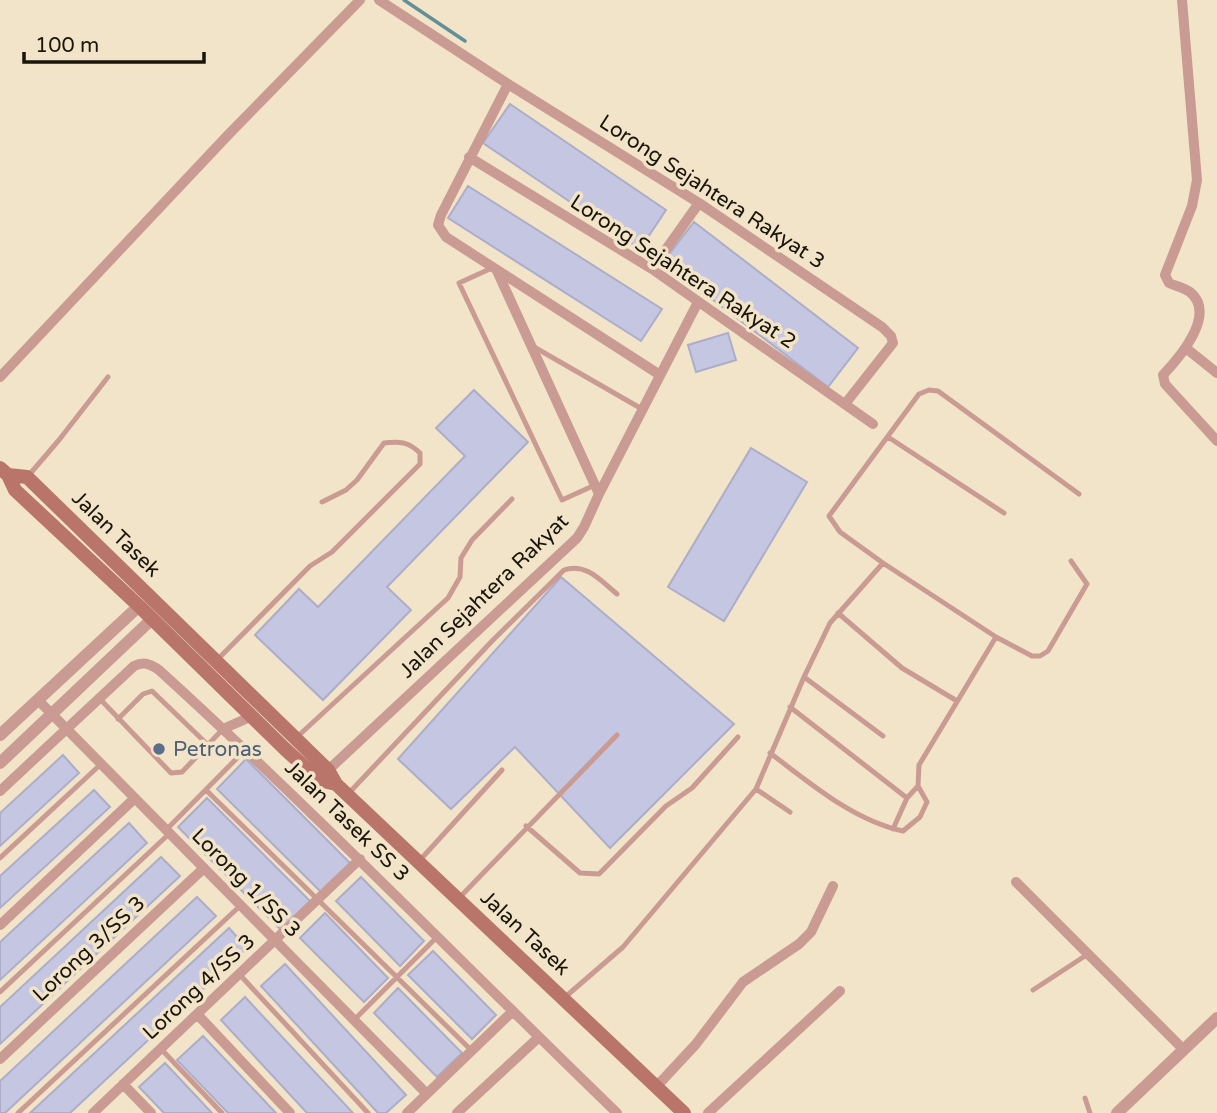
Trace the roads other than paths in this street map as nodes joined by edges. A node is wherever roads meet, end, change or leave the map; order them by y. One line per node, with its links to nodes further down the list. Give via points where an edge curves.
1 (360, 0): 14 (street)
2 (379, 0): 4 (street, Lorong Sejahtera Rakyat 3)
3 (1182, 0): 11 (street, via 1197,180 1192,206 1165,275 1169,283 1191,293 1202,310 1202,324)
4 (508, 84): 5 (street); 6 (street, Lorong Sejahtera Rakyat 3)
5 (469, 157): 7 (street, via 438,225 446,237); 8 (street, Lorong Sejahtera Rakyat 2)
6 (699, 202): 8 (street); 16 (street, Lorong Sejahtera Rakyat 3, via 891,336 893,343)
7 (494, 269): 10 (street); 13 (street); 23 (lane, via 459,283 562,500)
8 (652, 269): 9 (street, Lorong Sejahtera Rakyat 2)
9 (698, 302): 13 (street, Jalan Sejahtera Rakyat); 16 (street, Lorong Sejahtera Rakyat 2)
10 (531, 345): 17 (lane); 23 (street)
11 (1187, 349): 12 (street); 20 (street, via 1163,378)
12 (1217, 373)
13 (660, 375): 17 (street, Jalan Sejahtera Rakyat)
14 (0, 377)
15 (108, 377): 22 (lane)
16 (845, 404): 18 (street, Lorong Sejahtera Rakyat 2)
17 (642, 409): 23 (street, Jalan Sejahtera Rakyat)
18 (873, 424)
19 (888, 437): 25 (lane, via 919,394 938,391); 28 (lane); 30 (lane, via 829,516 840,532)
20 (1216, 438)
21 (4, 471): 22 (main road, Jalan Tasek); 24 (main road, Jalan Tasek)
22 (27, 477): 24 (lane); 31 (main road, Jalan Tasek)
23 (597, 489): 59 (street, Jalan Sejahtera Rakyat, via 577,538)
24 (15, 490): 33 (main road, Jalan Tasek)
25 (1079, 494)
26 (512, 499): 52 (lane, via 472,540 448,598)
27 (323, 502): 37 (lane, via 346,490 384,443 411,444 420,453 420,464)
28 (1004, 513)
29 (1071, 561): 36 (lane, via 1087,584 1048,651 1032,656)
30 (883, 563): 35 (lane); 36 (lane)
31 (131, 577): 33 (main road); 34 (main road, Jalan Tasek)
32 (617, 594): 64 (lane, via 589,571 574,566 564,570)
33 (146, 611): 34 (main road); 40 (street); 43 (street); 44 (main road, Jalan Tasek)
34 (169, 614): 37 (main road, Jalan Tasek)
35 (838, 614): 38 (lane); 41 (lane, via 902,668)
36 (996, 637): 41 (lane)
37 (216, 662): 52 (main road, Jalan Tasek)
38 (804, 677): 42 (lane); 50 (lane)
39 (99, 698): 45 (lane); 46 (street); 47 (street, Jalan Tasek SS 3, via 134,666 149,664)
40 (38, 700): 43 (street, Lorong 1/SS 3); 49 (street)
41 (957, 701): 60 (lane, via 919,765)
42 (790, 707): 55 (lane); 66 (lane)
43 (53, 715): 46 (street, Lorong 1/SS 3); 56 (street)
44 (250, 717): 47 (street); 59 (main road, Jalan Tasek)
45 (118, 719): 53 (lane, via 152,691); 53 (lane, via 171,773 182,772)
46 (66, 729): 57 (street, Lorong 1/SS 3); 63 (street)
47 (223, 729): 53 (lane); 54 (street, Jalan Tasek SS 3)
48 (617, 734): 68 (lane)
49 (0, 735)
50 (883, 736)
51 (738, 737): 68 (lane, via 692,788 666,806 599,874 580,873)
52 (296, 738): 59 (main road, Jalan Tasek)
53 (208, 745)
54 (245, 750): 62 (lane); 72 (street, Jalan Tasek SS 3)
55 (770, 753): 61 (lane); 69 (lane, via 825,794)
56 (0, 763)
57 (101, 764): 65 (street, Lorong 1/SS 3); 71 (lane)
58 (502, 770): 73 (lane)
59 (324, 775): 64 (main road, Jalan Tasek)
60 (918, 786): 66 (lane); 69 (lane, via 927,802 920,817 903,831)
61 (756, 789): 67 (lane); 89 (lane, via 622,947)
62 (206, 790): 70 (lane); 77 (lane)
63 (0, 791)
64 (347, 795): 73 (main road, Jalan Tasek)
65 (135, 798): 70 (street, Lorong 1/SS 3); 80 (street)
66 (907, 798): 69 (lane)
67 (790, 812)
68 (526, 826): 78 (lane)
69 (893, 829)
70 (168, 832): 74 (street, Lorong 1/SS 3); 88 (lane)
71 (0, 858)
72 (360, 859): 77 (street, Lorong 4/SS 3); 81 (street, Jalan Tasek SS 3)
73 (418, 863): 78 (main road, Jalan Tasek)
74 (204, 868): 79 (street, Lorong 1/SS 3); 98 (street, Lorong 3/SS 3)
75 (1016, 882): 83 (street)
76 (832, 886): 100 (street, via 811,932 743,982)
77 (318, 900): 82 (street, Lorong 4/SS 3); 85 (lane)
78 (458, 900): 89 (main road, Jalan Tasek)
79 (241, 905): 82 (street, Lorong 1/SS 3); 103 (lane)
80 (0, 925)
81 (438, 936): 85 (lane); 90 (street, Jalan Tasek SS 3)
82 (276, 941): 84 (street, Lorong 4/SS 3); 93 (street, Lorong 1/SS 3)
83 (1088, 954): 86 (lane); 96 (street)
84 (240, 975): 91 (street, Lorong 4/SS 3); 108 (lane)
85 (397, 977): 93 (lane); 97 (lane)
86 (1033, 990)
87 (840, 991): 113 (street)
88 (0, 992)
89 (564, 998): 100 (main road, Jalan Tasek)
90 (513, 1011): 94 (street, Jalan Tasek SS 3); 97 (street)
91 (198, 1015): 95 (street, Lorong 4/SS 3); 107 (street)
92 (1216, 1018): 96 (street)
93 (354, 1020): 101 (street, Lorong 1/SS 3)
94 (539, 1037): 110 (street); 111 (street, Jalan Tasek SS 3)
95 (161, 1049): 99 (street, Lorong 4/SS 3); 106 (lane)
96 (1183, 1049): 115 (street)
97 (472, 1051): 101 (street)
98 (0, 1059)
99 (123, 1084): 104 (street, Lorong 4/SS 3); 105 (street)
100 (657, 1086): 112 (main road, Jalan Tasek)
101 (427, 1094): 109 (street)
102 (1085, 1098): 114 (lane)
103 (18, 1113)
104 (93, 1113)
105 (150, 1113)
106 (222, 1113)
107 (289, 1113)
108 (368, 1113)
109 (407, 1113)
110 (457, 1113)
111 (617, 1113)
112 (684, 1113)
113 (708, 1113)
114 (1090, 1113)
115 (1117, 1113)

